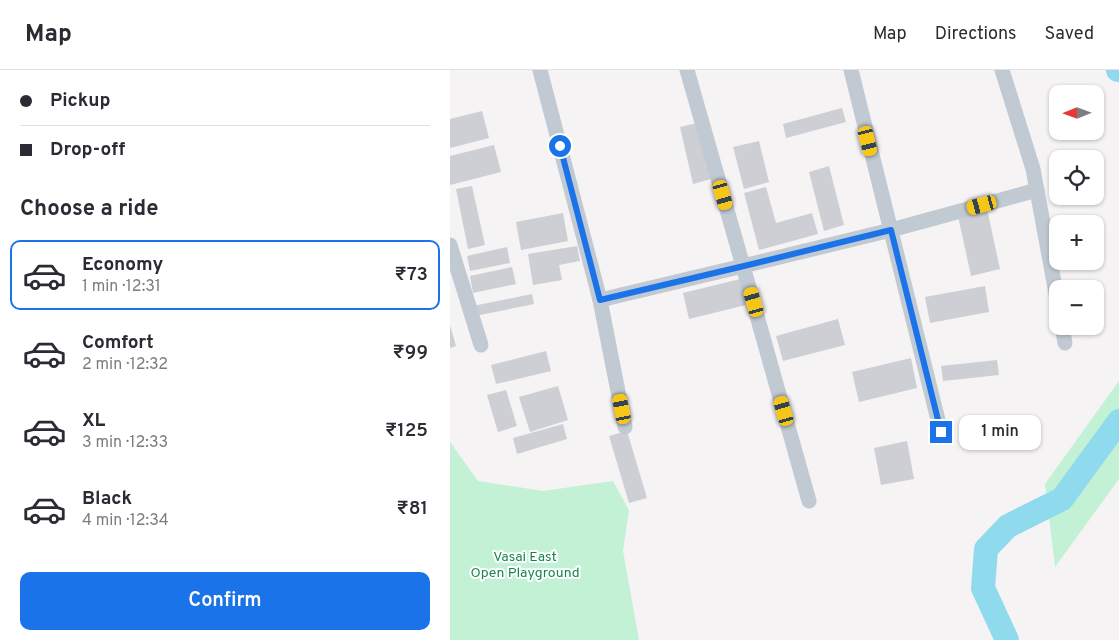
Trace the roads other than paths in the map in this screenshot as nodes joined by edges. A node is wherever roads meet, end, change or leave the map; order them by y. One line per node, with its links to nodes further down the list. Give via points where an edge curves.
1 (540, 70): 10 (street)
2 (687, 70): 8 (street)
3 (851, 70): 6 (street)
4 (1002, 70): 5 (street)
5 (1037, 190): 6 (street); 9 (street)
6 (891, 230): 8 (street); 15 (street)
7 (450, 246): 13 (street)
8 (744, 266): 10 (street); 16 (street)
9 (1054, 280)
10 (600, 300): 14 (street)
11 (1064, 335): 12 (street)
12 (1065, 343)
13 (480, 345)
14 (625, 427)
15 (941, 432)
16 (809, 502)

